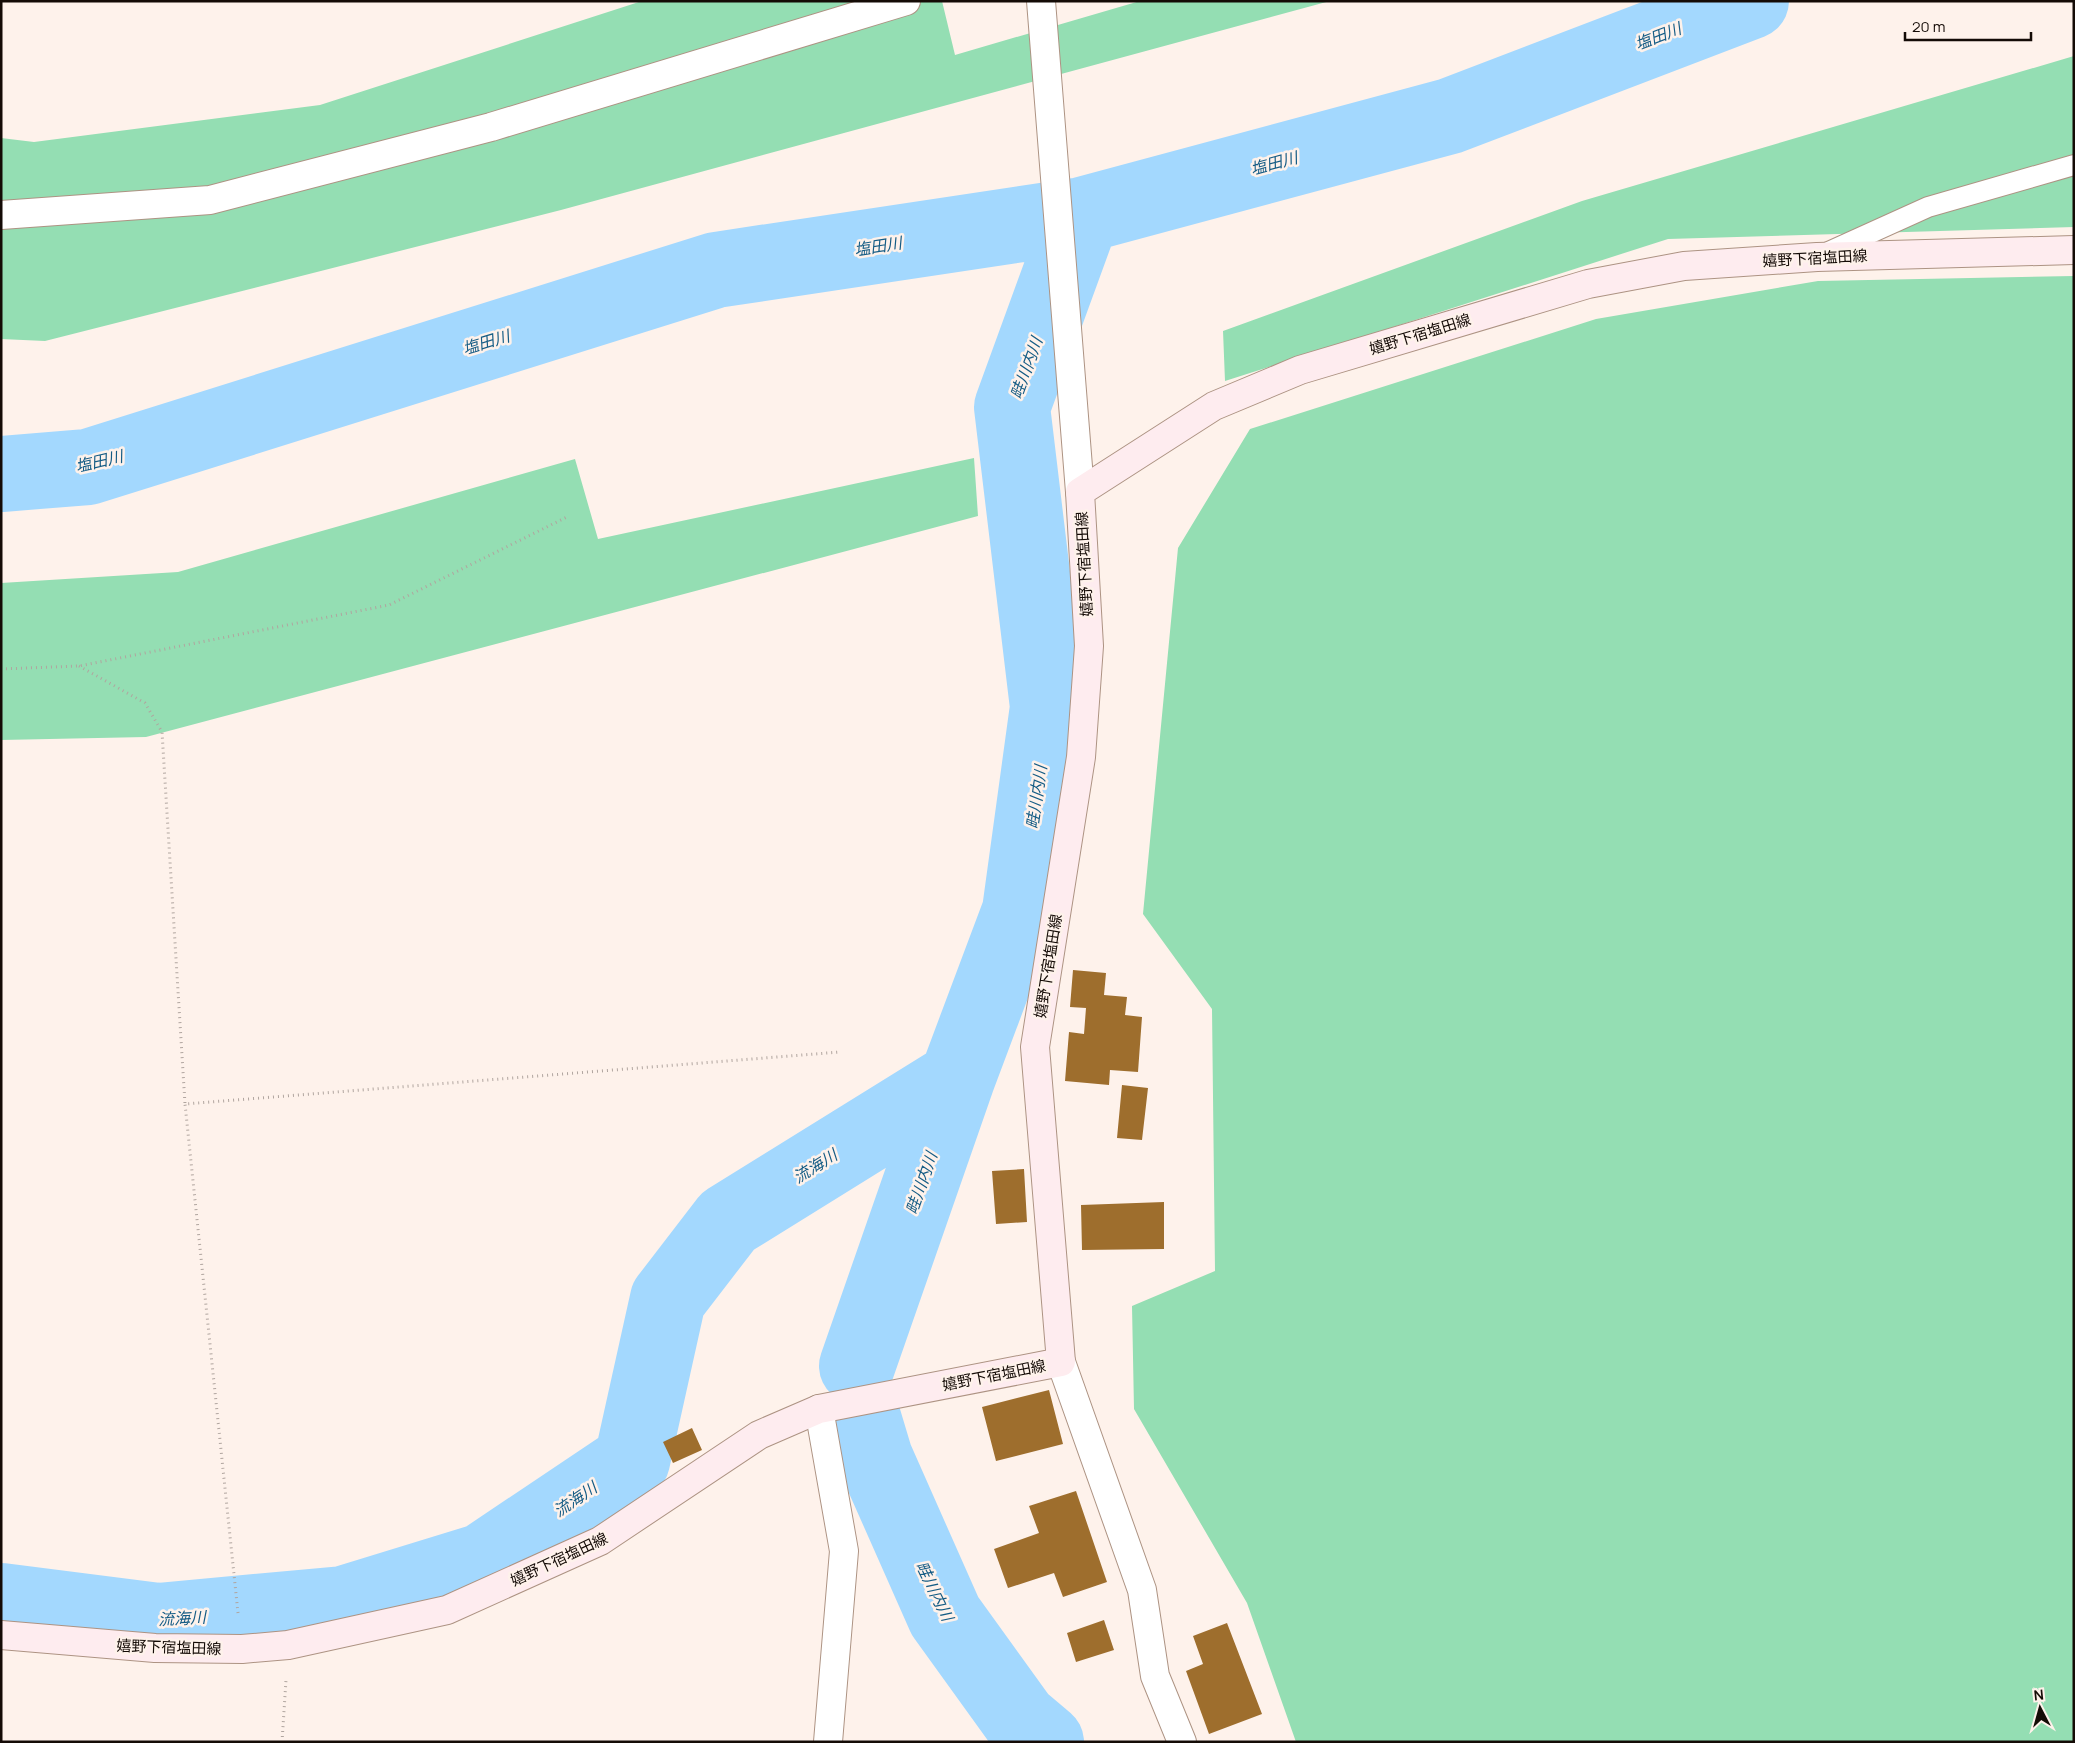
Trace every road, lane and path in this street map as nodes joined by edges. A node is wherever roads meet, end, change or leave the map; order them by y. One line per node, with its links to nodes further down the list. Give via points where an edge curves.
1 (906, 1): 4 (street, via 491,127 210,200)
2 (1041, 1): 7 (street)
3 (2074, 165): 6 (lane, via 1928,207)
4 (1, 215)
5 (2074, 250): 6 (main road, 嬉野下宿塩田線)
6 (1817, 257): 7 (main road, 嬉野下宿塩田線, via 1684,266 1588,284 1300,370 1214,406)
7 (1080, 492): 13 (main road, 嬉野下宿塩田線, via 1089,646 1081,757 1035,1047)
8 (569, 516): 9 (path, via 389,605)
9 (79, 666): 10 (path); 12 (path, via 145,703 162,732)
10 (1, 669)
11 (840, 1052): 12 (path)
12 (185, 1104): 15 (path)
13 (1061, 1362): 14 (main road, 嬉野下宿塩田線); 20 (street, via 1142,1590 1155,1676)
14 (819, 1409): 17 (main road, 嬉野下宿塩田線, via 759,1435 600,1541 448,1610); 19 (street, via 844,1551)
15 (236, 1586)
16 (1, 1635): 17 (main road, 嬉野下宿塩田線, via 155,1648 242,1649)
17 (288, 1645): 18 (path)
18 (282, 1742)
19 (828, 1742)
20 (1182, 1742)

